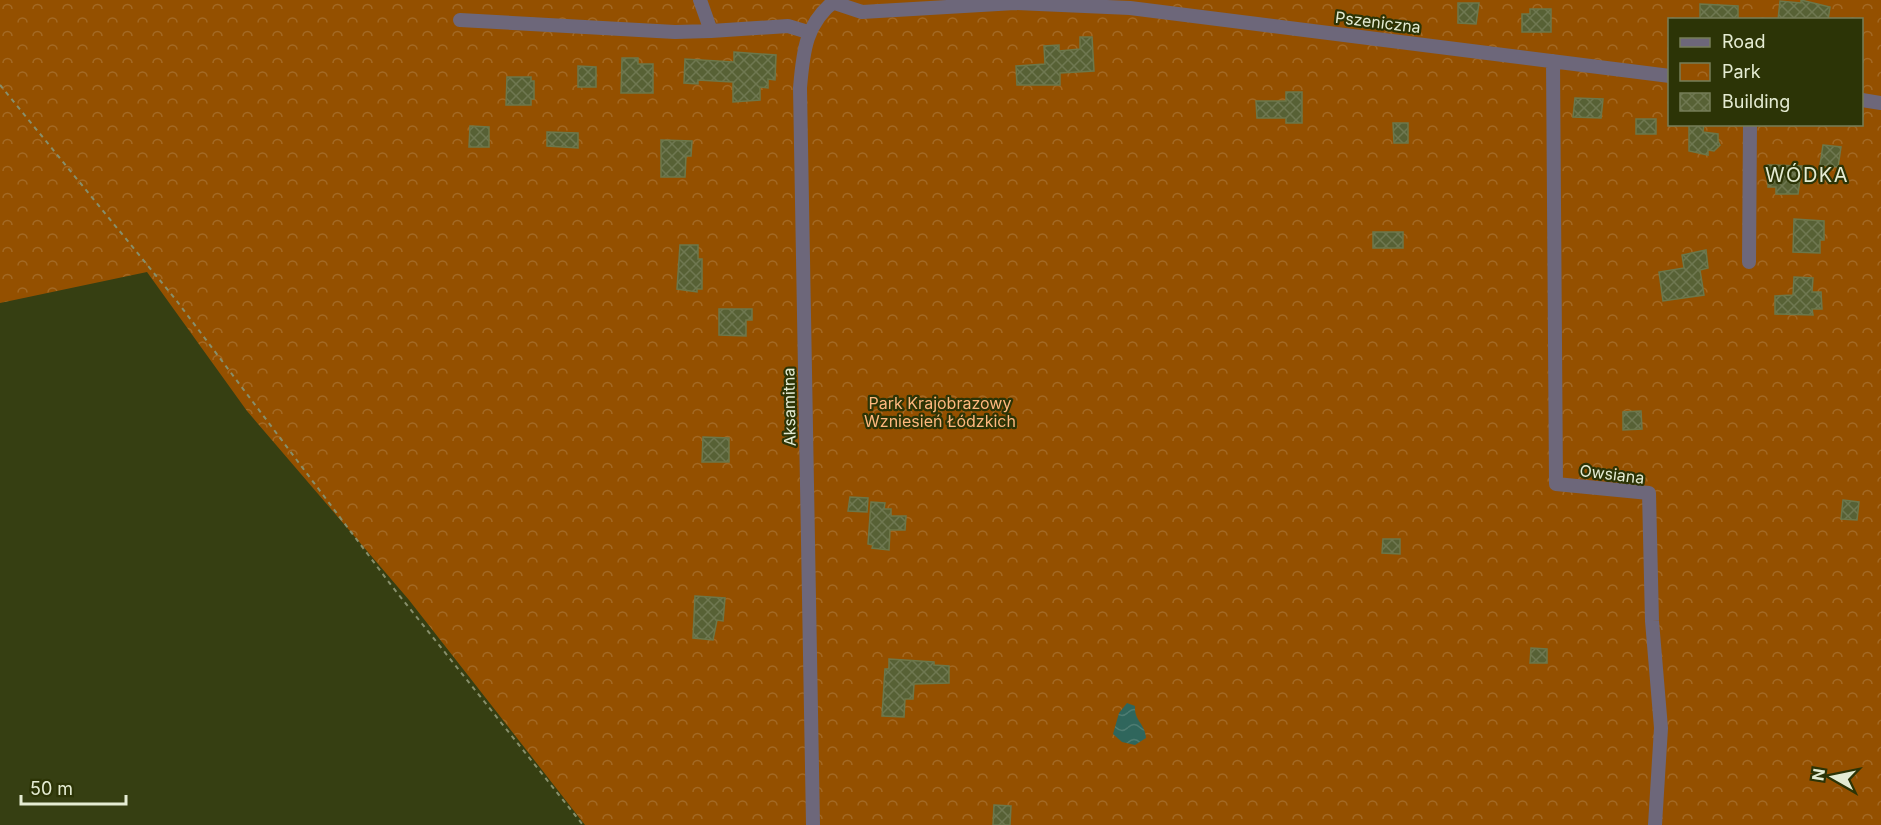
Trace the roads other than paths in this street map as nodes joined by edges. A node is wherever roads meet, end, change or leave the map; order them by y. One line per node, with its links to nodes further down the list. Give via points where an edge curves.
1 (700, 0): 4 (street)
2 (834, 1): 5 (street, Aksamitna); 6 (street, Pszeniczna, via 862,12 1015,3 1130,8)
3 (460, 20): 4 (street)
4 (711, 31): 5 (street, via 788,26)
5 (808, 32): 12 (street, Aksamitna, via 800,88)
6 (1553, 61): 7 (street, Pszeniczna); 13 (street, Owsiana, via 1556,484 1649,493 1660,728)
7 (1668, 76)
8 (1863, 100): 9 (street)
9 (1881, 103)
10 (1750, 126): 11 (street)
11 (1749, 262)
12 (813, 825)
13 (1656, 825)

